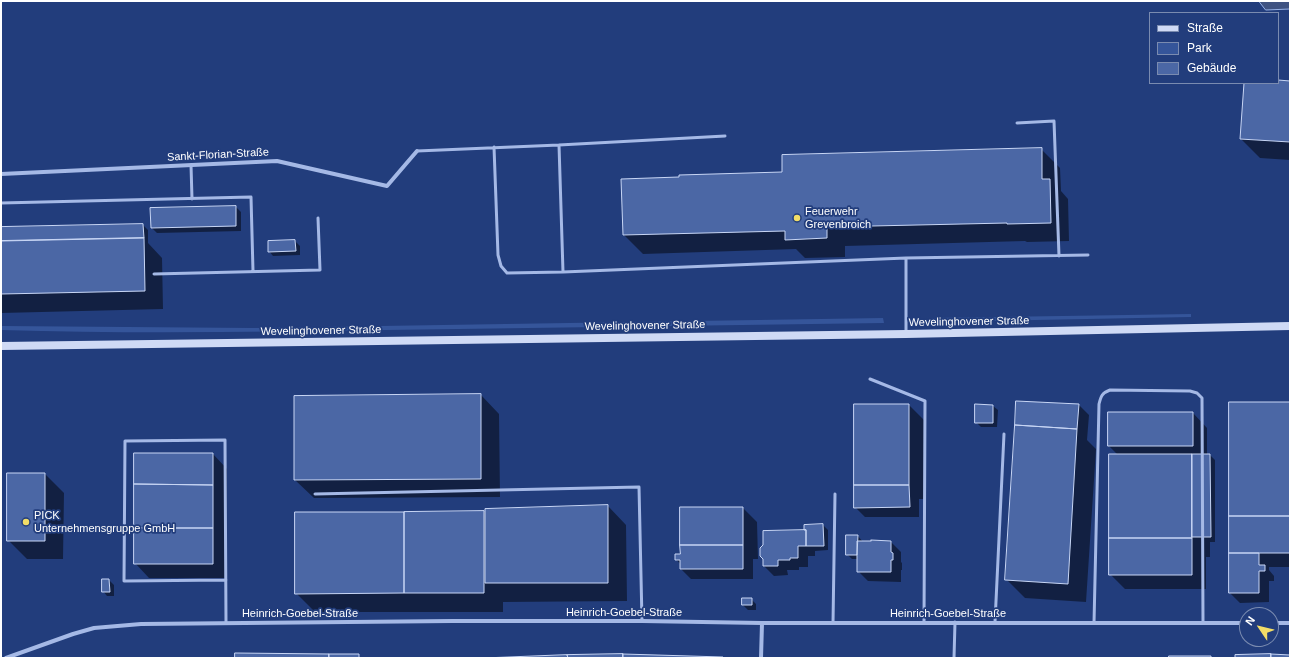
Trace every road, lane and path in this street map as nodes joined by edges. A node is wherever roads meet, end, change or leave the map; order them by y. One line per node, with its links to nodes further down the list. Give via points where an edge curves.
1 (1017, 123): 12 (lane, via 1054,121)
2 (725, 136): 3 (lane)
3 (560, 145): 4 (lane); 15 (lane)
4 (494, 147): 5 (lane); 15 (lane, via 498,255 501,266 507,273)
5 (417, 151): 6 (street, Sankt-Florian-Straße, via 387,186 277,161)
6 (191, 165): 7 (street, Sankt-Florian-Straße); 8 (lane)
7 (1, 174)
8 (192, 199): 9 (lane); 14 (lane, via 251,197)
9 (1, 203)
10 (318, 218): 14 (lane, via 320,270)
11 (1088, 255): 12 (lane)
12 (1059, 256): 13 (lane)
13 (906, 258): 15 (lane); 18 (lane)
14 (253, 272): 16 (lane)
15 (563, 272)
16 (154, 274)
17 (1290, 326): 18 (street, Wevelinghovener Straße)
18 (906, 334): 19 (street, Wevelinghovener Straße)
19 (1, 346)
20 (870, 379): 31 (lane, via 925,401)
21 (1004, 434): 27 (lane)
22 (315, 494): 25 (lane, via 639,487)
23 (835, 494): 30 (lane)
24 (226, 580): 24 (lane, via 225,440 125,441 124,581); 28 (lane)
25 (642, 621): 28 (street, Heinrich-Goebel-Straße); 29 (street, Heinrich-Goebel-Straße)
26 (955, 622): 27 (street, Heinrich-Goebel-Straße); 31 (street, Heinrich-Goebel-Straße); 39 (lane)
27 (995, 622): 32 (street, Heinrich-Goebel-Straße)
28 (226, 623): 37 (street, Heinrich-Goebel-Straße, via 104,626 73,634)
29 (762, 623): 30 (street, Heinrich-Goebel-Straße); 38 (street)
30 (833, 623): 31 (street, Heinrich-Goebel-Straße)
31 (924, 623)
32 (1094, 623): 33 (street, Heinrich-Goebel-Straße); 33 (lane, via 1099,404 1101,396 1110,390 1190,391 1202,398)
33 (1203, 623): 34 (street, Heinrich-Goebel-Straße)
34 (1239, 623)
35 (1279, 623): 36 (street)
36 (1290, 623)
37 (6, 658)
38 (762, 658)
39 (954, 658)

